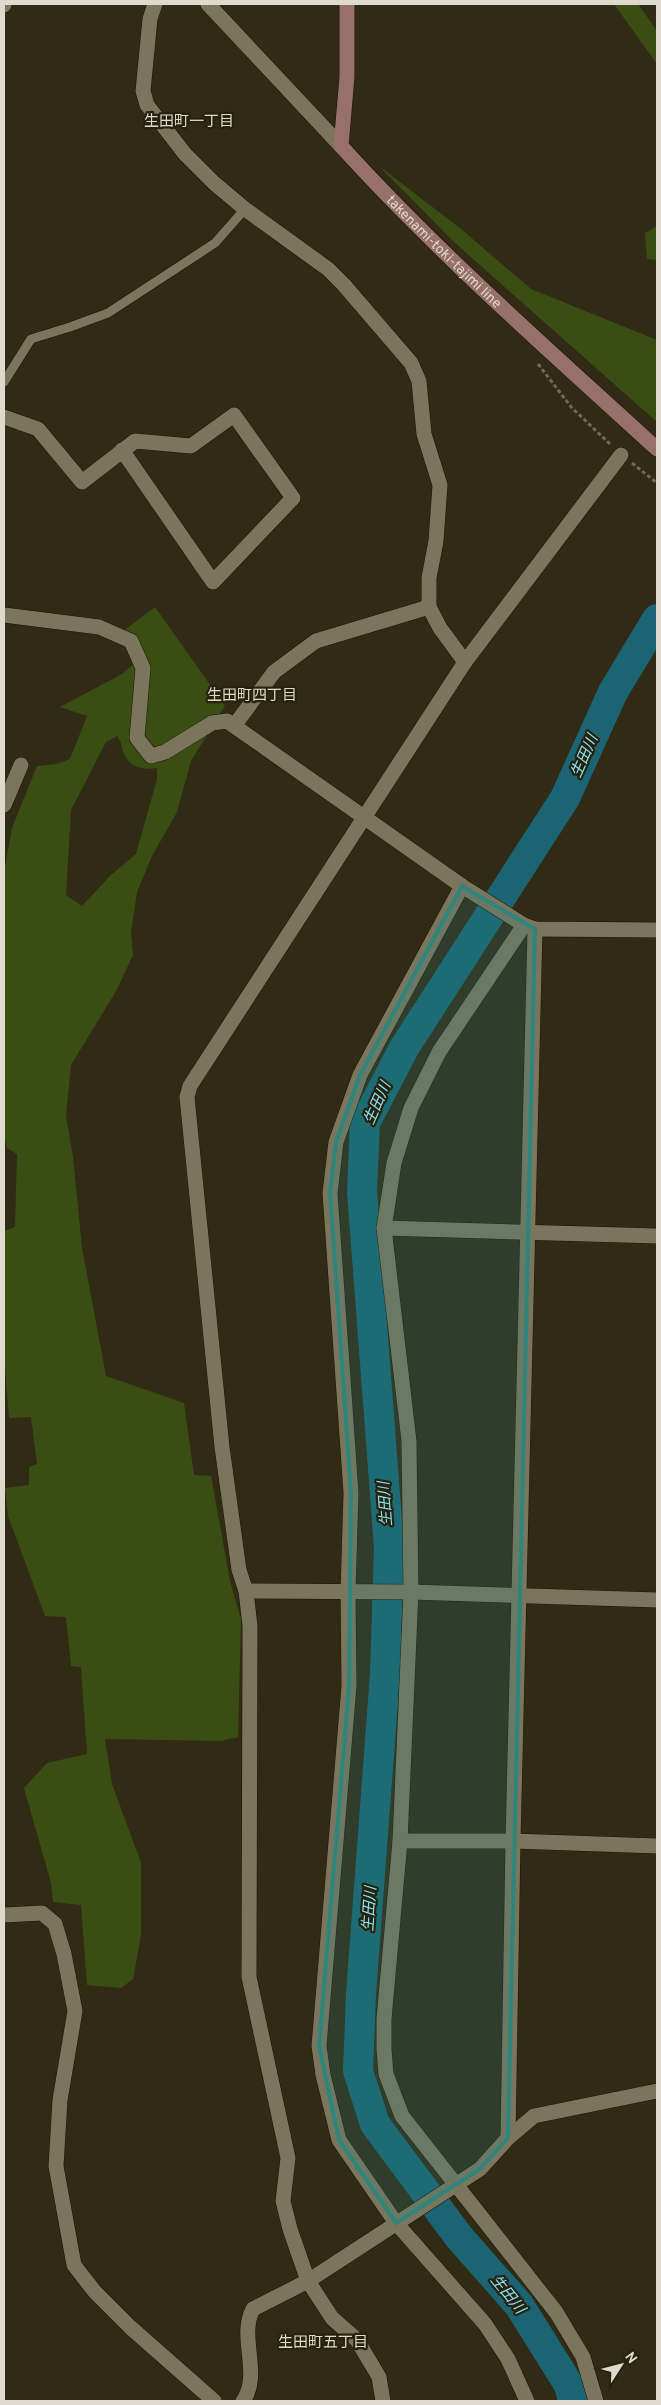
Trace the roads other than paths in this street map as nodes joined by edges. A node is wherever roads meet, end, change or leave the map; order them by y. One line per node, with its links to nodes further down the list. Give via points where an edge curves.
1 (155, 4): 5 (street, via 150,18 143,91 147,105 185,154)
2 (208, 4): 4 (street)
3 (347, 4): 4 (main road, via 347,77)
4 (341, 146): 8 (main road, takenami-toki-tajimi line, via 396,207 474,283)
5 (245, 209): 6 (lane, via 215,243 108,313 31,339); 11 (street, via 328,269 412,363 419,381 424,434 440,485 436,541 428,578)
6 (4, 382)
7 (4, 417): 9 (street, via 38,429 82,482)
8 (657, 449)
9 (122, 450): 9 (street, via 135,440 191,446 234,415 293,498 213,582)
10 (621, 455): 13 (street)
11 (429, 607): 13 (street); 14 (street, via 316,641 274,672)
12 (4, 614): 14 (street, via 99,626 132,641 143,668 137,738 151,756 165,752 212,722 227,721)
13 (464, 662): 17 (street)
14 (234, 726): 17 (street)
15 (21, 765): 16 (street)
16 (4, 805)
17 (364, 818): 18 (street); 24 (street, via 190,1086 186,1097 222,1447 239,1570)
18 (462, 886): 19 (street); 25 (street, via 360,1075 336,1142 330,1193 351,1493)
19 (530, 927): 20 (street); 21 (street, via 439,1052 411,1108 394,1163); 22 (street)
20 (657, 930)
21 (384, 1228): 22 (street); 26 (street, via 409,1441)
22 (529, 1233): 23 (street); 27 (street)
23 (657, 1236)
24 (246, 1591): 25 (street); 37 (street, via 250,1626 249,1977 288,2158 283,2201)
25 (348, 1592): 26 (street); 36 (street, via 349,1686 319,2046 322,2075 339,2140)
26 (411, 1592): 27 (street); 29 (street)
27 (519, 1596): 28 (street); 30 (street)
28 (657, 1600)
29 (400, 1841): 30 (street); 35 (street, via 384,2019 386,2074 402,2116)
30 (513, 1841): 31 (street); 34 (street)
31 (657, 1846)
32 (4, 1915): 38 (street, via 42,1913 55,1924 64,1954 75,2011 60,2100 56,2166 74,2265 130,2328)
33 (657, 2091): 34 (street, via 534,2116)
34 (508, 2138): 35 (street, via 480,2170)
35 (457, 2185): 36 (street); 42 (street, via 560,2320 583,2358)
36 (396, 2223): 37 (street); 41 (street, via 485,2324 508,2359)
37 (308, 2281): 39 (street, via 253,2309 250,2314 251,2379); 40 (street, via 332,2318 357,2340 379,2377)
38 (214, 2401)
39 (243, 2401)
40 (383, 2401)
41 (528, 2401)
42 (596, 2401)

